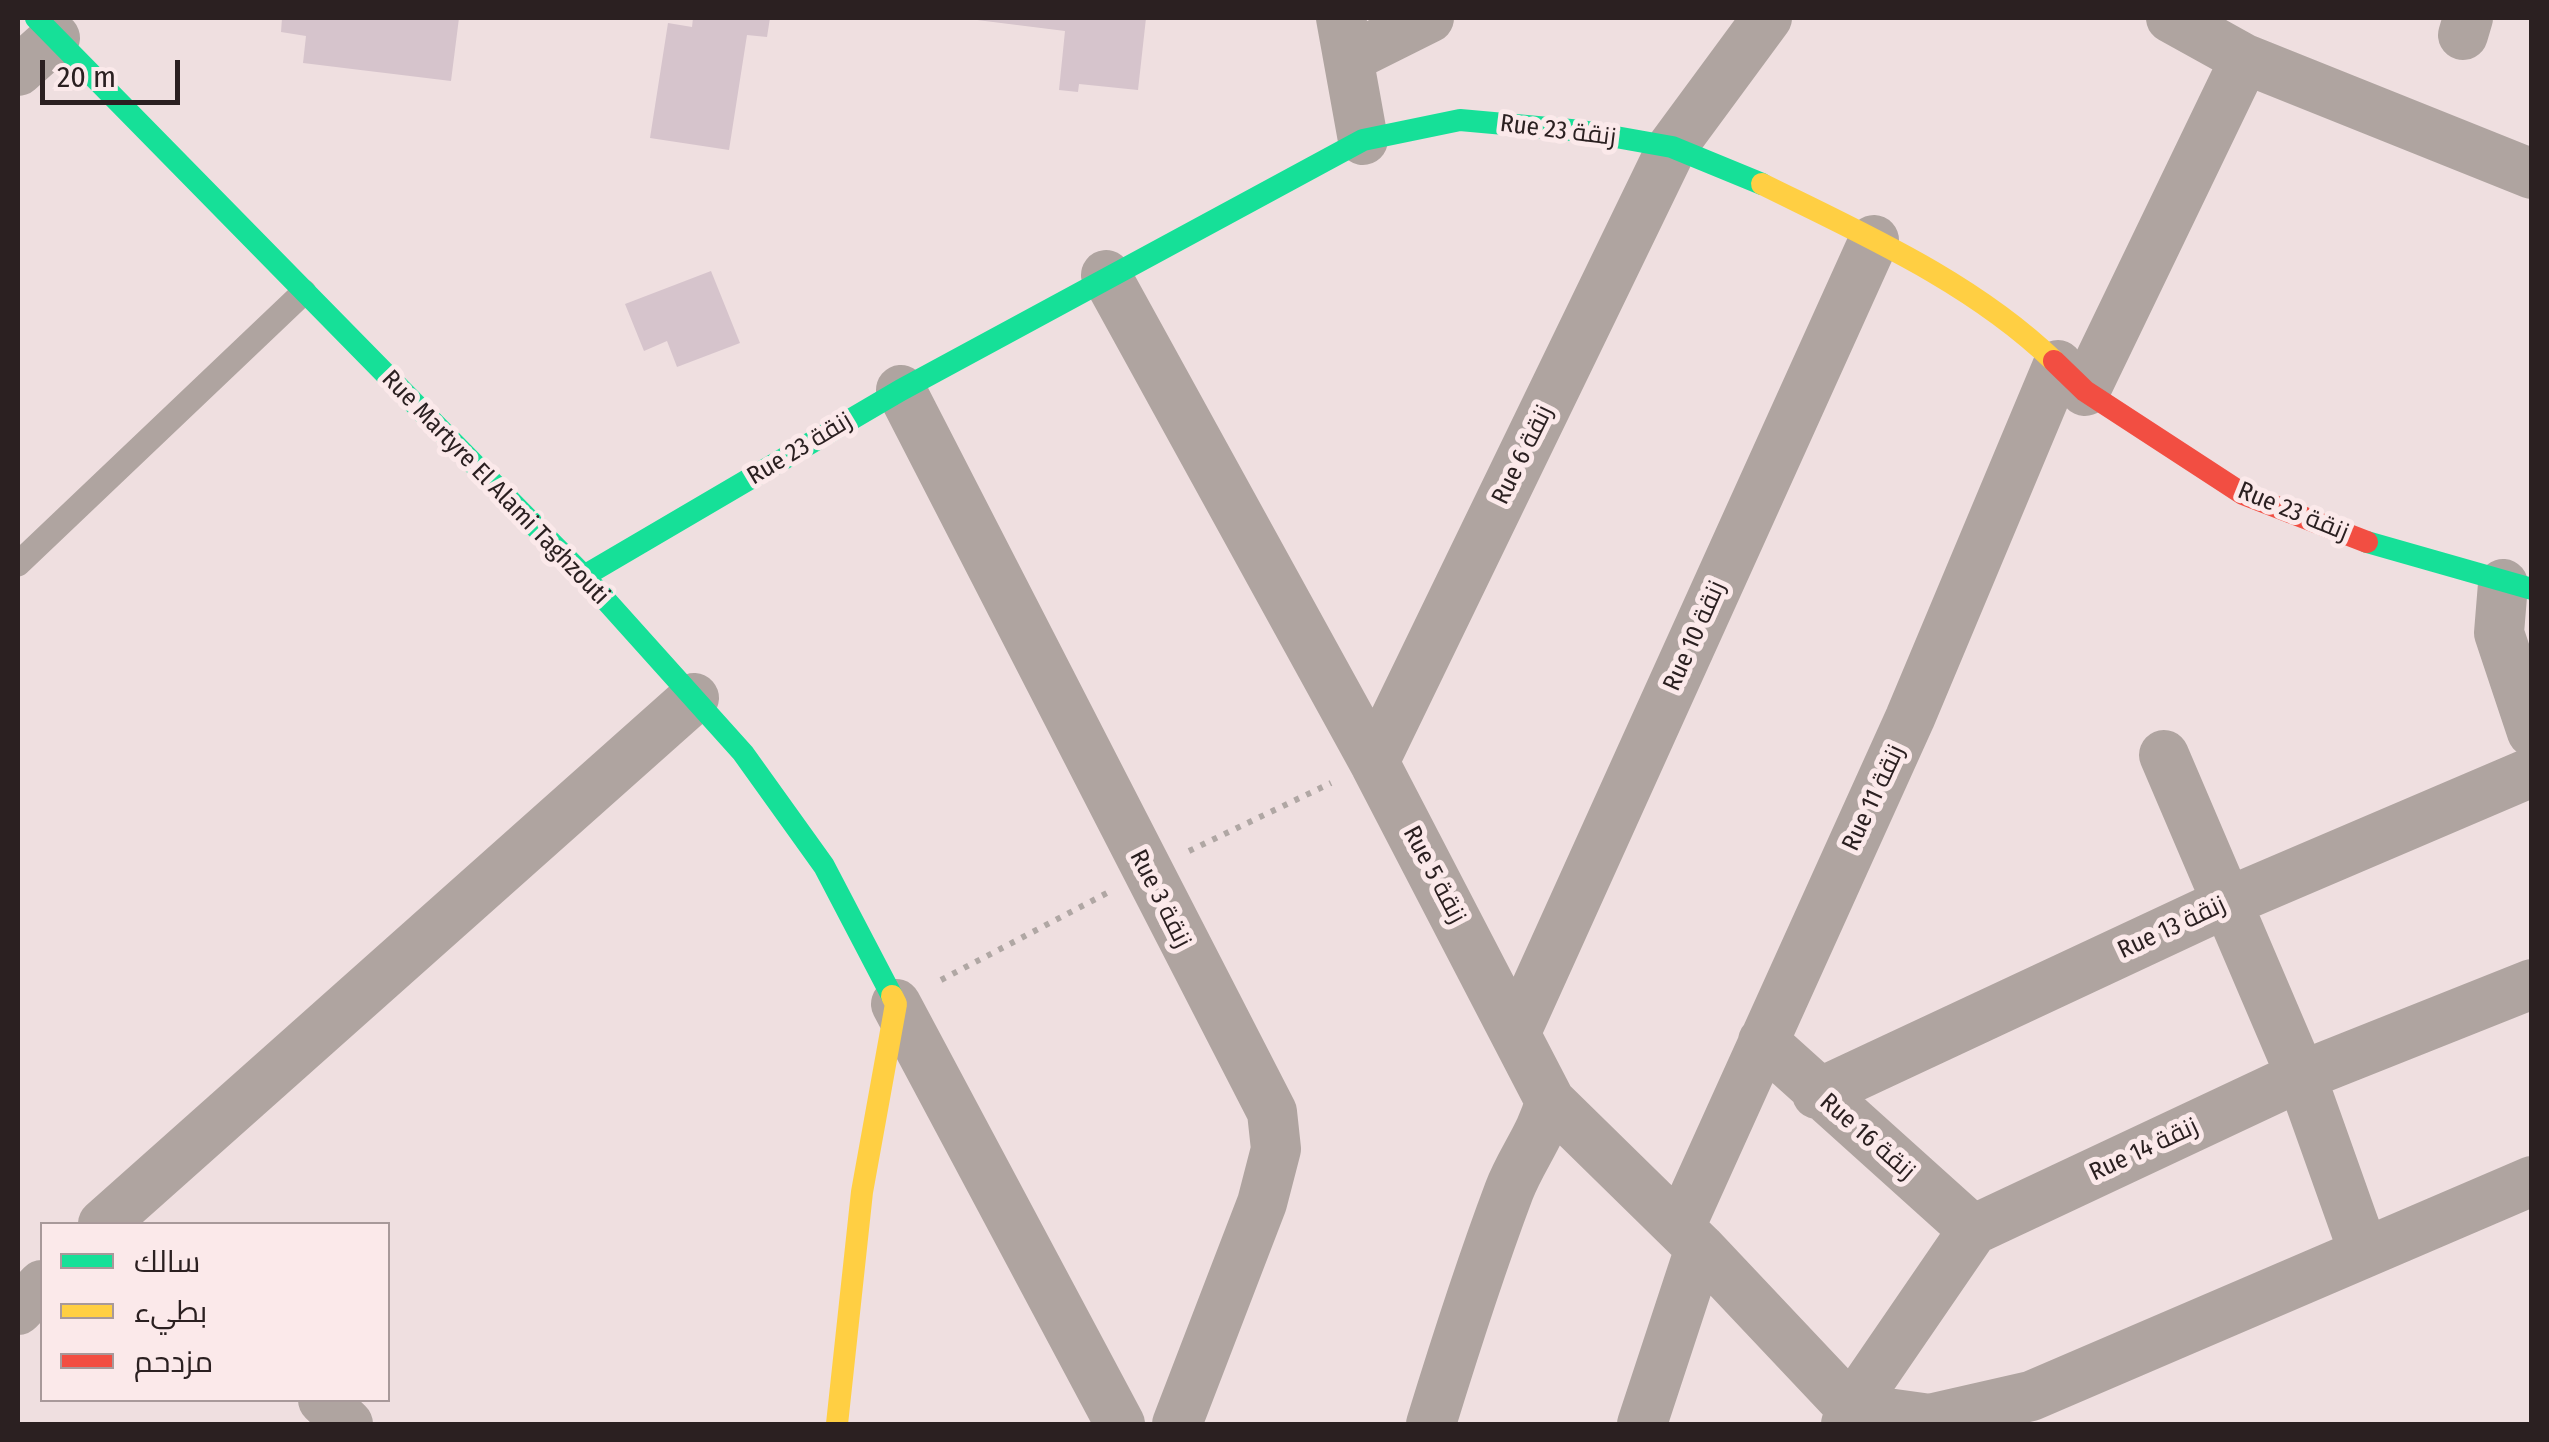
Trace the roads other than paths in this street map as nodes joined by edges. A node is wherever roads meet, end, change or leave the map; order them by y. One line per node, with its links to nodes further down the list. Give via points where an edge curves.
1 (1429, 18): 5 (street)
2 (1767, 18): 9 (street, Rue 6 زنقة)
3 (2171, 18): 6 (street)
4 (45, 28): 7 (street); 13 (street, Rue Martyre El Alami Taghzouti)
5 (1345, 38): 8 (street)
6 (2245, 59): 10 (street); 14 (street, Rue 11 زنقة)
7 (18, 71)
8 (1363, 140): 9 (street, Rue 23 زنقة, via 1460,120); 12 (street, Rue 23 زنقة)
9 (1672, 147): 11 (street, Rue 23 زنقة); 22 (street, Rue 6 زنقة)
10 (2532, 174)
11 (1874, 240): 14 (street, Rue 23 زنقة, via 1992,309); 27 (street, Rue 10 زنقة)
12 (1106, 275): 15 (street, Rue 23 زنقة); 22 (street, Rue 5 زنقة)
13 (304, 292): 16 (lane); 17 (street, Rue Martyre El Alami Taghzouti)
14 (2072, 378): 18 (street, Rue 23 زنقة, via 2243,494 2390,550); 28 (street, Rue 11 زنقة)
15 (901, 390): 17 (street, Rue 23 زنقة); 44 (street, Rue 3 زنقة, via 1272,1112 1276,1149 1262,1203)
16 (18, 564)
17 (584, 576): 19 (street, Rue Martyre El Alami Taghzouti)
18 (2517, 587): 20 (street, via 2499,633)
19 (694, 698): 26 (street, Rue Martyre El Alami Taghzouti, via 743,753 824,866); 33 (street)
20 (2532, 732)
21 (2164, 754): 24 (street)
22 (1374, 762): 27 (street, Rue 5 زنقة)
23 (2532, 772): 24 (street, Rue 13 زنقة)
24 (2230, 900): 29 (street); 30 (street, Rue 13 زنقة)
25 (2532, 984): 29 (street, Rue 14 زنقة)
26 (896, 1004): 42 (street, via 862,1192); 43 (street)
27 (1516, 1032): 31 (street, Rue 5 زنقة)
28 (1763, 1041): 30 (street, Rue 16 زنقة); 35 (street, Rue 11 زنقة)
29 (2302, 1076): 34 (street, Rue 14 زنقة); 36 (street)
30 (1818, 1094): 34 (street, Rue 16 زنقة)
31 (1550, 1101): 35 (street, Rue 5 زنقة); 45 (street, via 1476,1276)
32 (2532, 1181): 36 (street)
33 (126, 1217)
34 (1973, 1230): 40 (street)
35 (1690, 1238): 40 (street, Rue 5 زنقة); 46 (street, Rue 11 زنقة)
36 (2364, 1253): 40 (street, via 2032,1396 1930,1419)
37 (40, 1287): 38 (street)
38 (18, 1310)
39 (325, 1402): 41 (street)
40 (1848, 1416)
41 (348, 1424)
42 (837, 1424)
43 (1120, 1424)
44 (1177, 1424)
45 (1431, 1424)
46 (1642, 1424)

